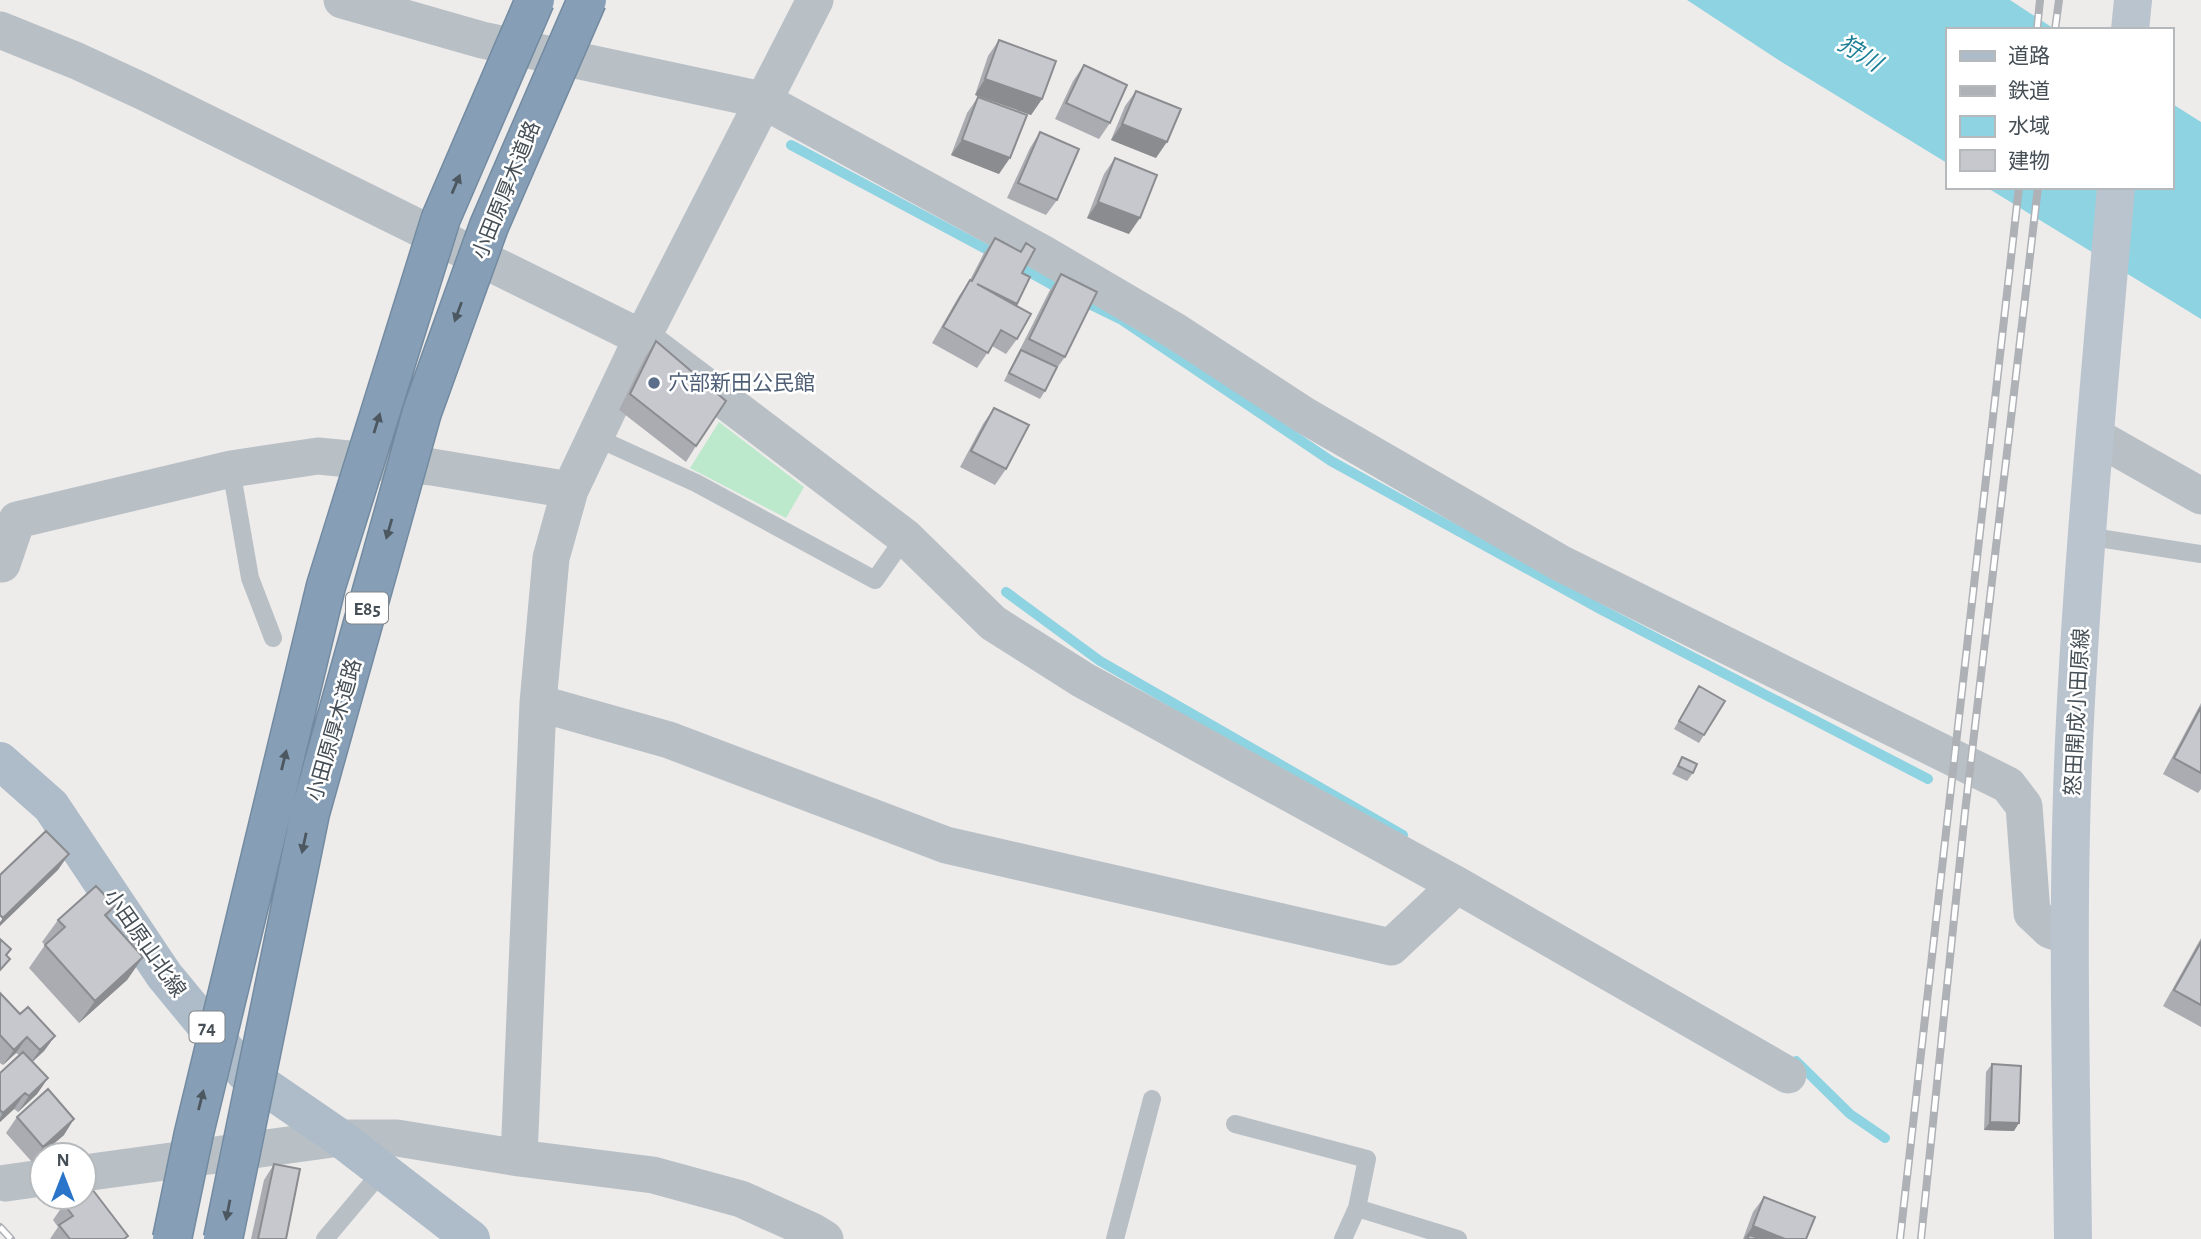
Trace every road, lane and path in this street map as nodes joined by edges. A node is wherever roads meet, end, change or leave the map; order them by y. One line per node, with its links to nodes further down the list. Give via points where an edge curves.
1 (342, 0): 8 (street, via 482,40)
2 (535, 0): 35 (highway, 小田原厚木道路 / E85, one-way to 2, bridge, via 326,586 441,218)
3 (587, 0): 36 (highway, 小田原厚木道路 / E85, one-way to 36, bridge, via 489,226 422,412 310,813)
4 (815, 0): 8 (street)
5 (2133, 0): 6 (main road)
6 (2130, 28)
7 (0, 30): 10 (street, via 144,92)
8 (762, 100): 10 (street); 24 (street, via 1053,259 1304,415 1560,563 2008,785 2024,806 2032,913 2050,930)
9 (2116, 189): 11 (main road, 怒田開成小田原線)
10 (642, 338): 12 (street); 17 (street)
11 (2096, 419): 15 (street); 16 (main road, 怒田開成小田原線)
12 (595, 437): 14 (street); 17 (lane, via 696,482 874,580)
13 (231, 468): 14 (street, via 318,456 432,467); 19 (street, via 17,520); 20 (lane, via 250,578)
14 (570, 489): 21 (street, via 551,558)
15 (2201, 496)
16 (2087, 536): 18 (lane); 24 (main road, 怒田開成小田原線, via 2075,722)
17 (905, 537): 23 (street, via 993,623 1060,666)
18 (2201, 554)
19 (0, 563)
20 (273, 638)
21 (538, 703): 23 (street, via 669,740 946,845 1391,947); 29 (street)
22 (0, 761): 28 (main road, 小田原山北線 / 74, via 51,806 164,975 244,1072)
23 (1457, 885): 25 (street)
24 (2069, 936): 43 (main road, 怒田開成小田原線)
25 (1788, 1075)
26 (1152, 1099): 40 (lane)
27 (1235, 1124): 34 (lane, via 1367,1159)
28 (340, 1138): 29 (street, via 397,1138); 30 (main road, 小田原山北線 / 74); 31 (street)
29 (520, 1158): 39 (street, via 653,1175 741,1199)
30 (383, 1170): 37 (lane); 38 (main road, 小田原山北線 / 74)
31 (98, 1171)
32 (28, 1179): 33 (street)
33 (3, 1180)
34 (1357, 1208): 41 (lane); 42 (lane)
35 (172, 1239)
36 (223, 1239)
37 (326, 1239)
38 (471, 1239)
39 (825, 1239)
40 (1115, 1239)
41 (1343, 1239)
42 (1458, 1239)
43 (2073, 1239)

